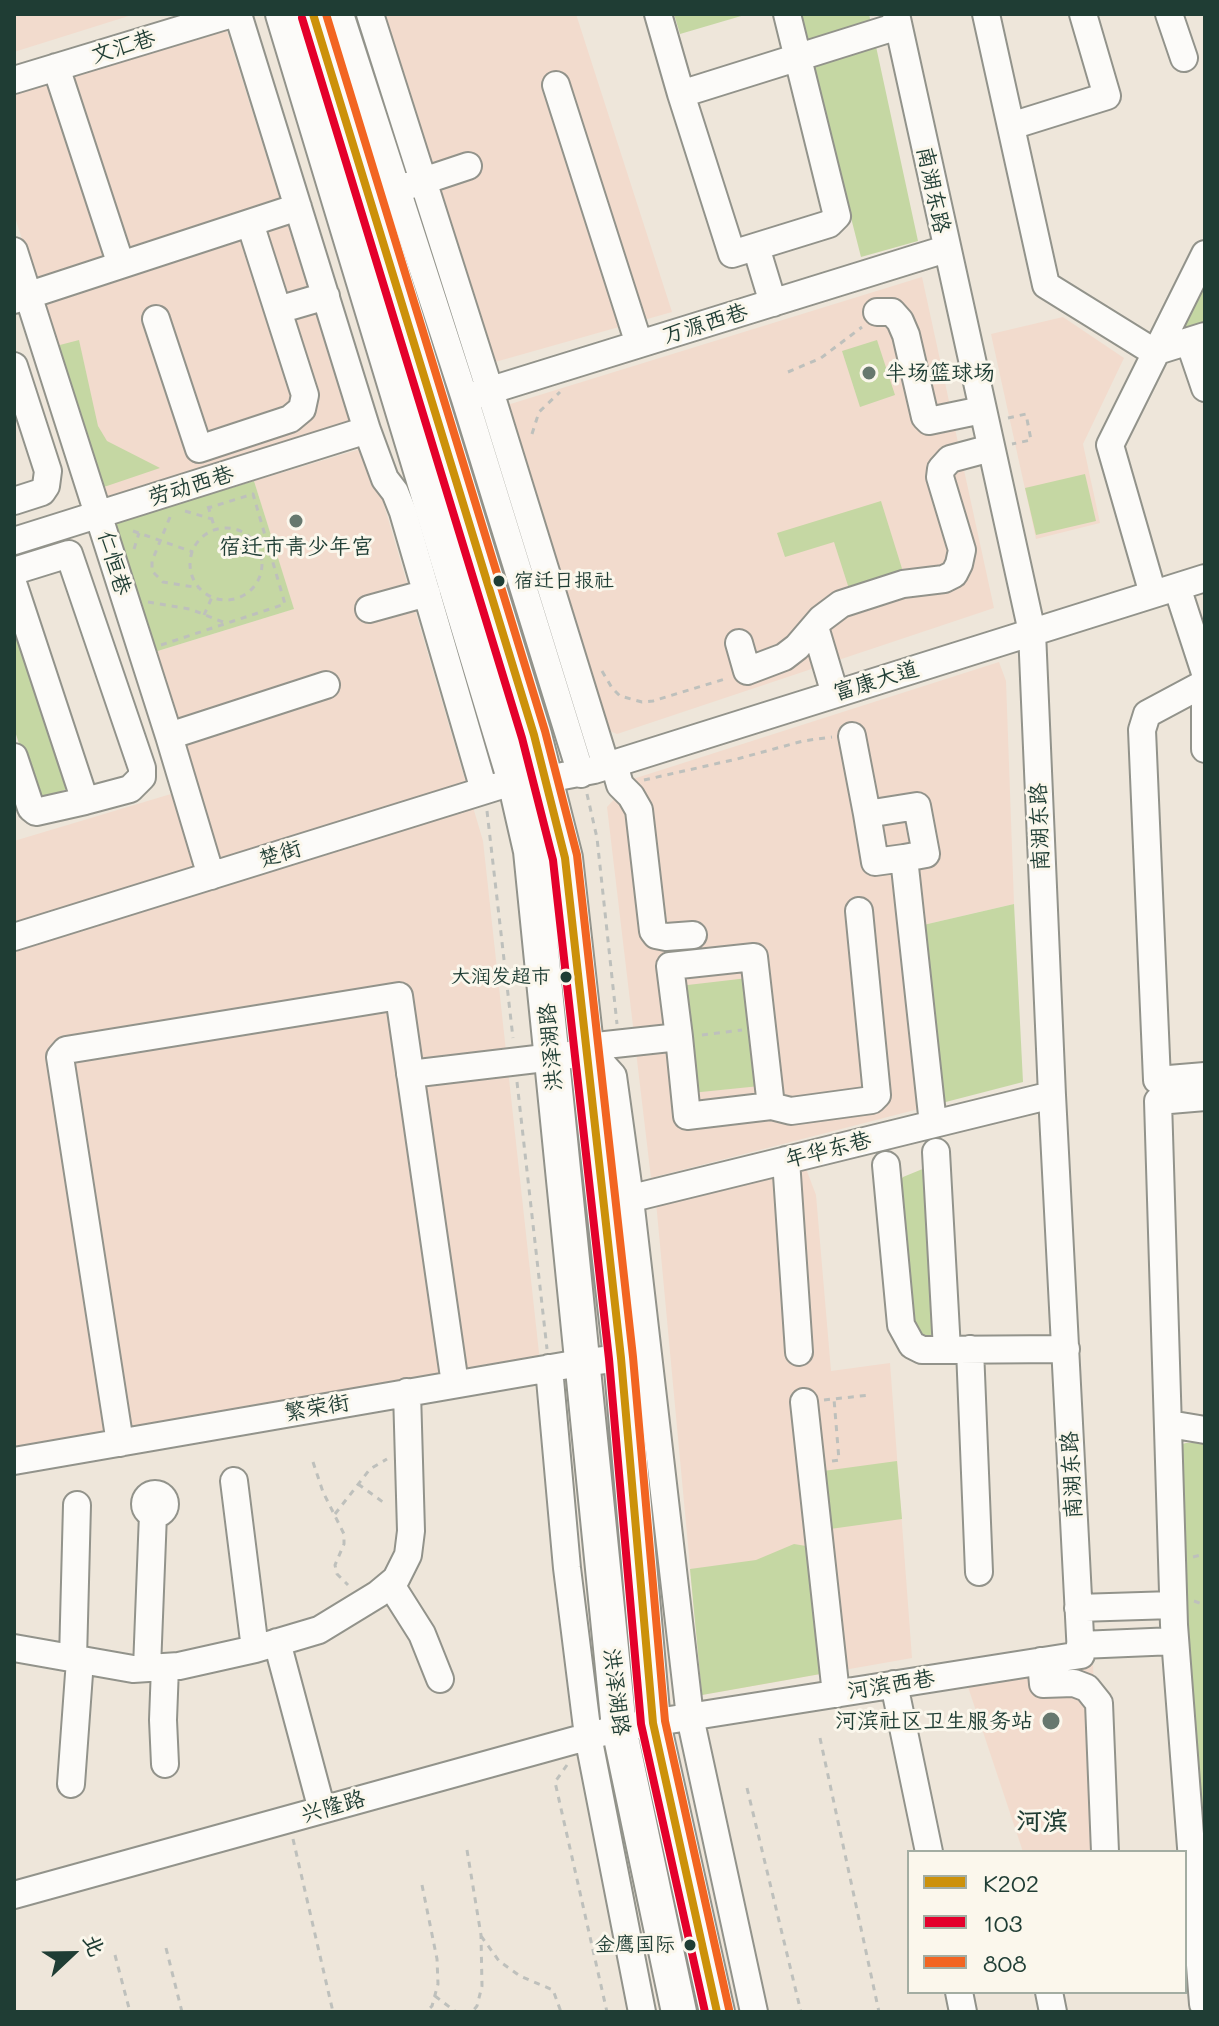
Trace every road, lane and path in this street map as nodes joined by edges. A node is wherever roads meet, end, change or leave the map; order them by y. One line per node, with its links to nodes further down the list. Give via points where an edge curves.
1 (235, 14): 14 (street, 文汇巷); 22 (street)
2 (283, 14): 43 (main road, 洪泽湖路)
3 (313, 14): 57 (main road, 洪泽湖路)
4 (340, 14): 21 (street)
5 (370, 14): 20 (street)
6 (658, 14): 17 (street)
7 (787, 14): 12 (street)
8 (986, 14): 18 (street)
9 (1083, 14): 18 (street, via 1107,96)
10 (1169, 14): 13 (street)
11 (897, 20): 12 (street); 25 (street, 南湖东路)
12 (799, 58): 17 (street); 24 (street, via 837,216 829,224)
13 (1184, 58)
14 (56, 67): 15 (street, 文汇巷); 28 (street)
15 (14, 80)
16 (556, 85): 36 (street)
17 (681, 94): 24 (street, via 732,254)
18 (1011, 126): 37 (street, via 1046,285)
19 (468, 166): 20 (street)
20 (423, 181): 21 (street); 42 (street)
21 (397, 189): 42 (street)
22 (298, 207): 23 (street); 29 (street)
23 (250, 223): 28 (street); 32 (street)
24 (756, 247): 31 (street)
25 (946, 249): 31 (street, 万源西巷); 44 (street, 南湖东路)
26 (14, 251): 30 (street, 仁恒巷)
27 (1205, 254): 37 (street)
28 (121, 265): 30 (street)
29 (326, 296): 32 (street); 45 (street)
30 (21, 297): 55 (street, 仁恒巷)
31 (773, 303): 36 (street, 万源西巷, via 748,322)
32 (278, 310): 34 (street, via 305,395 302,409 290,419 199,449)
33 (873, 318): 39 (path, via 836,349); 44 (street, via 892,312 900,321 929,421)
34 (156, 319)
35 (1197, 338): 37 (street); 40 (street)
36 (639, 344): 42 (street, 万源西巷)
37 (1154, 352): 73 (street, via 1110,445)
38 (14, 366): 51 (street, via 48,471 42,492)
39 (788, 372)
40 (1205, 388)
41 (561, 392): 46 (path, via 539,412)
42 (478, 395): 48 (street); 67 (street)
43 (400, 402): 49 (street); 96 (main road, 洪泽湖路)
44 (984, 416): 47 (street, 南湖东路); 47 (path, via 1026,414 1031,440)
45 (367, 430): 49 (street); 50 (street, 劳动西巷)
46 (532, 434)
47 (991, 448): 80 (street, via 950,459 941,469 962,550 954,574 841,604); 81 (street, 南湖东路)
48 (484, 459): 57 (street); 69 (street)
49 (395, 492): 74 (street)
50 (205, 496): 52 (street, 劳动西巷); 56 (path); 63 (path, via 253,494)
51 (14, 501)
52 (143, 501): 55 (street, 劳动西巷); 59 (path)
53 (177, 508): 56 (path)
54 (172, 513): 61 (path)
55 (99, 515): 62 (street, 劳动西巷); 66 (street, 仁恒巷)
56 (212, 519): 58 (path)
57 (470, 524): 96 (main road, 洪泽湖路)
58 (215, 530): 64 (path, via 204,535); 65 (path, via 237,530)
59 (133, 531): 60 (path); 66 (path)
60 (139, 533): 61 (path); 66 (path)
61 (159, 540): 64 (path); 72 (path, via 151,566 156,578)
62 (14, 541)
63 (269, 549): 65 (path); 79 (path, via 285,604)
64 (193, 552): 72 (path, via 191,569)
65 (261, 553): 75 (path, via 261,575 248,593 237,599)
66 (120, 556): 91 (street, 仁恒巷)
67 (556, 564): 69 (street); 95 (street)
68 (14, 571): 97 (street, via 69,554 142,768 142,777 130,789)
69 (520, 576): 95 (street)
70 (1205, 578): 73 (street, 富康大道)
71 (14, 586): 97 (street)
72 (200, 588): 75 (path)
73 (1165, 591): 81 (street, 富康大道); 85 (street)
74 (427, 593): 77 (street); 96 (street)
75 (212, 597): 78 (path)
76 (138, 598): 78 (path)
77 (369, 609)
78 (204, 615): 79 (path)
79 (228, 624): 83 (path)
80 (815, 627): 82 (street, via 784,657 747,671); 89 (street)
81 (1032, 632): 89 (street, 富康大道); 110 (street, 南湖东路)
82 (739, 643)
83 (154, 647)
84 (602, 671): 86 (path, via 620,696 642,702)
85 (1205, 673)
86 (728, 678)
87 (1205, 683): 109 (street, via 1147,714 1142,730 1157,1080)
88 (326, 685): 91 (street)
89 (835, 694): 95 (street, 富康大道)
90 (1205, 704): 93 (street)
91 (169, 736): 100 (street, 仁恒巷)
92 (842, 737): 95 (path, via 803,741 737,759); 98 (street)
93 (1205, 749)
94 (14, 757): 97 (street, via 36,812)
95 (605, 772): 96 (street, 富康大道); 102 (street, via 639,810 653,931 666,937)
96 (515, 784): 100 (street, 楚街); 106 (main road, 洪泽湖路, via 565,858); 107 (main road, 洪泽湖路, via 531,851)
97 (85, 801)
98 (867, 814): 99 (street, via 875,862); 99 (street, via 917,806 926,854)
99 (904, 858): 113 (street)
100 (211, 876): 103 (street, 楚街)
101 (859, 911): 112 (street, via 877,1095 872,1100 791,1111)
102 (693, 935)
103 (14, 937)
104 (762, 1028): 105 (path); 105 (street, via 754,957 740,958 670,966); 112 (street)
105 (679, 1037): 106 (street); 112 (street, via 687,1116)
106 (587, 1050): 107 (street); 117 (main road, 洪泽湖路)
107 (552, 1056): 108 (street); 122 (main road, 洪泽湖路)
108 (410, 1074): 123 (street); 130 (street, via 399,996 66,1050 60,1057)
109 (1205, 1076)
110 (1052, 1095): 113 (street, 年华东巷); 118 (street, 南湖东路)
111 (1205, 1097): 128 (street, via 1158,1101)
112 (771, 1106)
113 (933, 1124): 115 (street, 年华东巷)
114 (936, 1152): 119 (street)
115 (786, 1160): 117 (street, 年华东巷); 120 (street)
116 (886, 1165): 119 (street, via 904,1334 922,1350)
117 (618, 1202): 121 (main road, 洪泽湖路); 155 (street)
118 (1066, 1349): 119 (street); 144 (street, 南湖东路)
119 (959, 1350): 141 (street)
120 (799, 1352)
121 (621, 1358): 122 (street, 繁荣街); 156 (main road, 洪泽湖路)
122 (565, 1365): 123 (street, 繁荣街); 157 (main road, 洪泽湖路)
123 (455, 1384): 124 (street, 繁荣街)
124 (407, 1392): 130 (street, 繁荣街); 131 (street)
125 (870, 1395): 126 (path)
126 (834, 1399): 127 (path); 134 (path, via 839,1460)
127 (804, 1402): 134 (street)
128 (1169, 1424): 129 (street); 143 (street)
129 (1205, 1430)
130 (120, 1443): 132 (street, 繁荣街)
131 (409, 1448): 136 (path, via 379,1462); 140 (street)
132 (14, 1461)
133 (313, 1462): 139 (path)
134 (811, 1463): 154 (street)
135 (234, 1481): 146 (street)
136 (358, 1484): 139 (path); 140 (path)
137 (77, 1505): 149 (street)
138 (153, 1514): 151 (street)
139 (335, 1514): 142 (path, via 344,1534 337,1574 354,1588)
140 (411, 1523): 142 (street, via 403,1568)
141 (979, 1572)
142 (384, 1590): 146 (street, via 331,1624); 152 (street, via 422,1634)
143 (1173, 1605): 144 (street); 145 (street)
144 (1078, 1608): 148 (street, 南湖东路)
145 (1175, 1641): 148 (street, 河滨西巷); 164 (street)
146 (266, 1645): 151 (street); 162 (street)
147 (14, 1648): 149 (street)
148 (1080, 1650): 150 (street, 河滨西巷)
149 (77, 1659): 151 (street, via 133,1669); 160 (street)
150 (1041, 1661): 153 (street, 河滨西巷); 167 (street, via 1043,1684 1074,1683 1087,1688 1099,1703)
151 (156, 1667): 159 (street)
152 (440, 1679)
153 (894, 1684): 154 (street, 河滨西巷); 166 (street)
154 (836, 1694): 155 (street, 河滨西巷)
155 (690, 1717): 156 (street, 河滨西巷); 186 (street)
156 (653, 1723): 157 (street, 兴隆路); 185 (main road, 洪泽湖路)
157 (603, 1732): 162 (street, 兴隆路); 182 (path, via 555,1782); 183 (street); 184 (main road, 洪泽湖路)
158 (820, 1738): 188 (path)
159 (165, 1764)
160 (71, 1784)
161 (747, 1788): 187 (path)
162 (322, 1810): 163 (street, 兴隆路)
163 (288, 1820): 169 (street, 兴隆路); 177 (path)
164 (1190, 1839): 174 (street)
165 (467, 1850): 170 (path)
166 (929, 1850)
167 (1105, 1850)
168 (422, 1885): 173 (path, via 437,1959)
169 (14, 1895)
170 (481, 1935): 180 (path, via 482,1986); 181 (path, via 509,1969 553,1990)
171 (166, 1948): 176 (path)
172 (115, 1955): 175 (path)
173 (435, 1996): 178 (path); 179 (path)
174 (1205, 2005)
175 (130, 2012)
176 (182, 2012)
177 (333, 2012)
178 (426, 2012)
179 (456, 2012)
180 (472, 2012)
181 (561, 2012)
182 (607, 2012)
183 (642, 2012)
184 (679, 2012)
185 (717, 2012)
186 (754, 2012)
187 (801, 2012)
188 (879, 2012)

